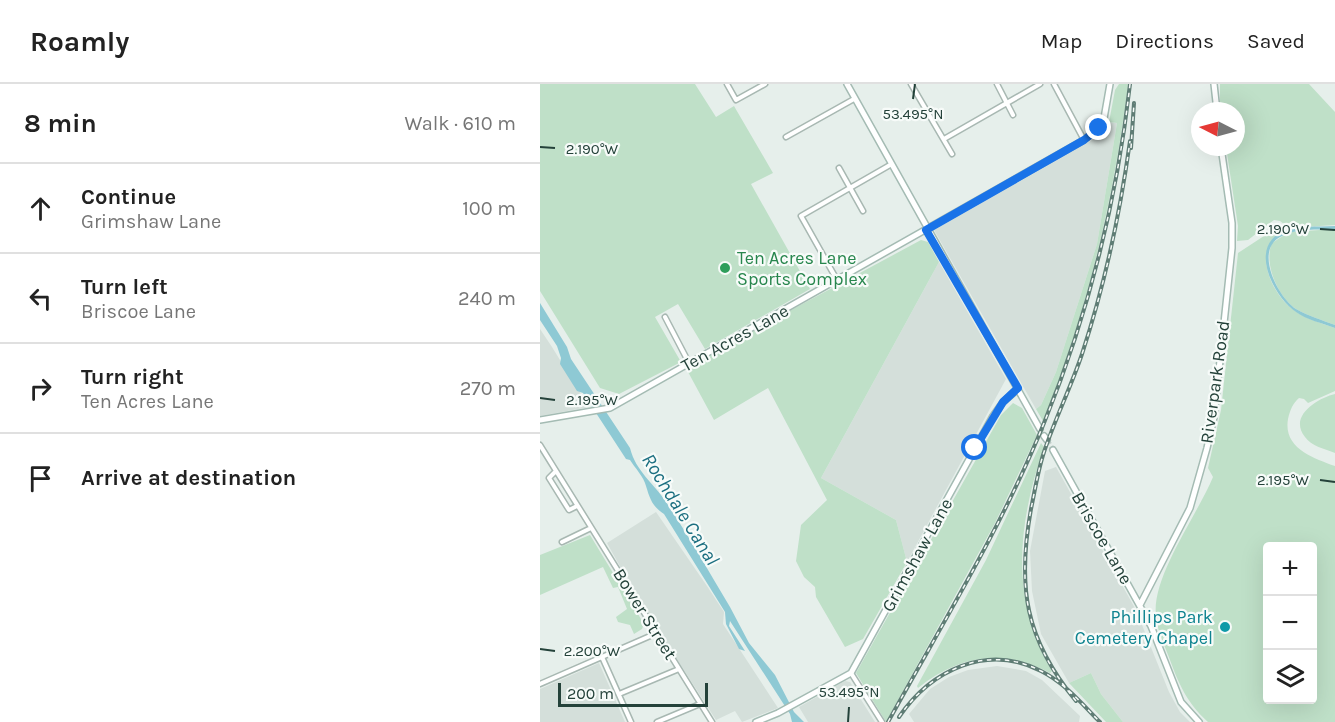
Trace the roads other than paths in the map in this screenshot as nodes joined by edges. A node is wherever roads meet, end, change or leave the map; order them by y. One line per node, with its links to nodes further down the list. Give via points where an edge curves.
1 (727, 84): 2 (street, via 736,100)
2 (765, 84)
3 (846, 84): 10 (street)
4 (911, 84): 15 (street)
5 (997, 84): 12 (street)
6 (1040, 84): 12 (street)
7 (1054, 84): 16 (street)
8 (1110, 84): 16 (street, Ten Acres Lane, via 1103,123)
9 (1214, 84): 11 (street)
10 (854, 99): 14 (street); 19 (street)
11 (1216, 102)
12 (1007, 103): 13 (street); 15 (street)
13 (1013, 115)
14 (786, 137)
15 (944, 139): 17 (street)
16 (1084, 140): 23 (street, Ten Acres Lane)
17 (952, 154)
18 (1222, 156): 36 (street, Riverpark Road, via 1232,248 1214,417 1190,508)
19 (890, 165): 21 (street); 23 (street)
20 (839, 168): 21 (street)
21 (850, 188): 22 (street); 24 (street, via 801,216)
22 (863, 211)
23 (926, 230): 24 (street, Ten Acres Lane); 27 (street)
24 (837, 281): 26 (street, Ten Acres Lane)
25 (665, 317): 26 (street)
26 (689, 363): 28 (street, Ten Acres Lane, via 610,408)
27 (1018, 388): 29 (street); 40 (street, Grimshaw Lane, via 993,416)
28 (540, 420)
29 (1040, 429)
30 (540, 445): 32 (street, Bower Street)
31 (1053, 450): 36 (street, Briscoe Lane)
32 (556, 471): 33 (street, Bower Street); 33 (street, Bower Street, via 549,478 568,510)
33 (577, 506): 34 (street, Bower Street)
34 (591, 528): 35 (street); 37 (street, Bower Street)
35 (562, 542)
36 (1140, 605): 49 (street, Briscoe Lane, via 1181,702)
37 (657, 633): 38 (street); 39 (street, Bower Street)
38 (602, 657): 41 (street); 42 (street)
39 (679, 669): 42 (street); 43 (street, Bower Street)
40 (851, 673): 47 (street); 48 (street)
41 (540, 684)
42 (619, 694): 44 (street)
43 (700, 704): 45 (street); 46 (street, Bower Street)
44 (631, 722)
45 (657, 722)
46 (711, 722)
47 (756, 722)
48 (882, 722)
49 (1199, 722)

